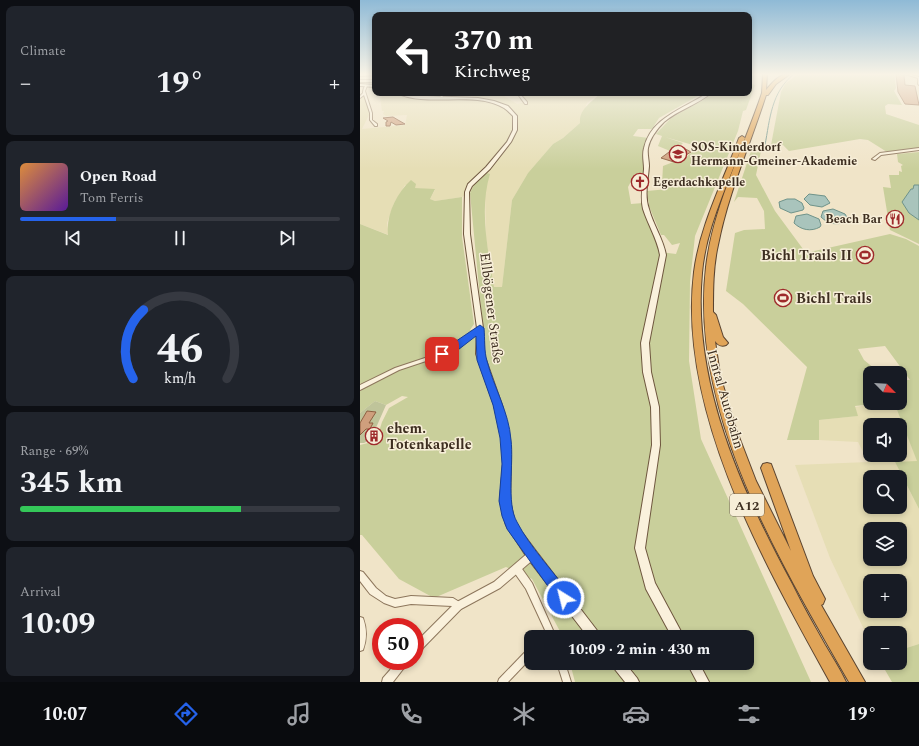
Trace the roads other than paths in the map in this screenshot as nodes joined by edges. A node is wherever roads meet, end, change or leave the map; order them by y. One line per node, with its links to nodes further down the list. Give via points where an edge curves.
1 (369, 106): 6 (street, via 371,120)
2 (503, 106): 11 (main road, Ellbögener Straße, via 514,114 514,132 509,142 467,192 467,234)
3 (687, 106): 23 (main road, via 662,121 646,148 644,196 663,255 645,342 647,372 655,407 656,445 640,548 650,585)
4 (755, 106): 7 (highway, Inntal Autobahn / A12)
5 (760, 106): 7 (highway, Inntal Autobahn / A12)
6 (376, 125)
7 (744, 143): 10 (highway, Inntal Autobahn / A12, via 712,251); 36 (highway, Inntal Autobahn / A12, via 706,235 698,271 695,314 702,368 712,413 737,482 767,548)
8 (919, 149): 9 (street, via 880,154)
9 (874, 159)
10 (707, 305): 12 (highway, via 719,339); 20 (highway, Inntal Autobahn / A12, via 714,368 739,450 783,547)
11 (480, 328): 13 (street, via 451,351 397,369); 15 (main road, Ellbögener Straße, via 482,360 498,405 506,438 505,501 508,516 511,525)
12 (723, 343)
13 (360, 388)
14 (766, 468): 20 (highway, via 808,580 821,606)
15 (532, 555): 16 (street); 22 (main road, Ellbögener Straße)
16 (516, 569): 18 (street, via 497,585); 21 (street, via 529,586)
17 (360, 575): 18 (street, via 373,591 395,603 411,600 453,602)
18 (458, 606): 24 (street)
19 (360, 622): 25 (street, via 363,634)
20 (825, 625): 37 (highway, Inntal Autobahn / A12)
21 (550, 630)
22 (590, 630)
23 (674, 630)
24 (424, 641)
25 (360, 647)
26 (524, 659): 32 (street)
27 (396, 670): 31 (street)
28 (563, 670): 33 (street)
29 (623, 670): 34 (main road)
30 (697, 670): 35 (main road)
31 (386, 682)
32 (502, 682)
33 (567, 682)
34 (633, 682)
35 (703, 682)
36 (838, 682)
37 (857, 682)

